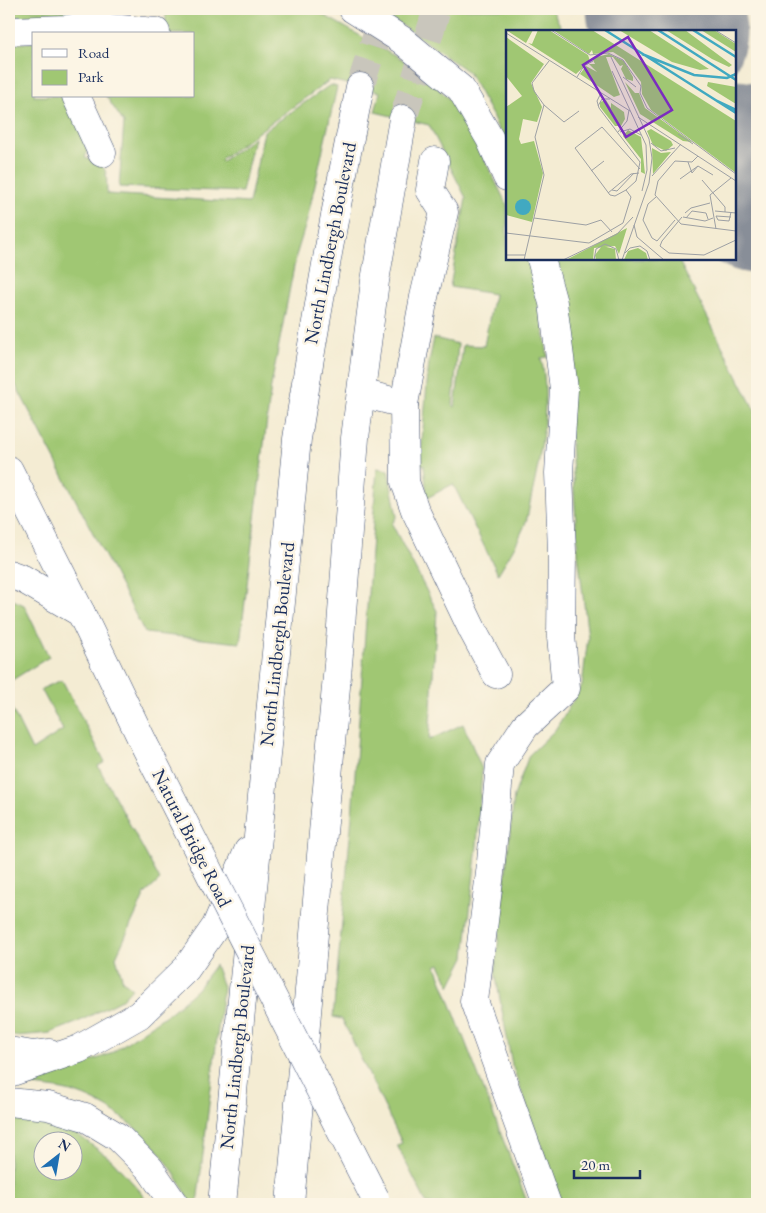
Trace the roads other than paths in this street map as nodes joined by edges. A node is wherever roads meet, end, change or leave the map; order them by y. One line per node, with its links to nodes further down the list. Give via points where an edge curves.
1 (353, 9): 10 (main road, via 402,40 461,89)
2 (156, 25): 4 (main road, via 85,26)
3 (9, 31): 4 (main road)
4 (47, 32)
5 (360, 87): 18 (main road, North Lindbergh Boulevard, via 315,319 297,439)
6 (77, 98): 8 (main road)
7 (403, 119): 12 (main road)
8 (102, 153)
9 (435, 161): 13 (main road, via 430,190 444,212)
10 (506, 175)
11 (541, 260): 27 (main road, via 553,303 564,388 559,473 561,636 566,688 525,726 500,764 474,1001)
12 (360, 392): 13 (main road); 26 (main road)
13 (404, 404): 17 (main road, via 405,482 419,518)
14 (11, 482): 16 (main road, Natural Bridge Road)
15 (9, 574): 16 (main road)
16 (81, 613): 23 (main road, Natural Bridge Road, bridge)
17 (496, 674)
18 (260, 817): 19 (main road, via 216,926 186,969 139,1015); 25 (main road, North Lindbergh Boulevard)
19 (79, 1049): 20 (main road, via 33,1055); 21 (main road)
20 (9, 1051)
21 (9, 1073)
22 (9, 1102): 24 (main road, via 48,1106 85,1117 118,1137 150,1169)
23 (376, 1201)
24 (174, 1204)
25 (222, 1204)
26 (290, 1204)
27 (547, 1204)

